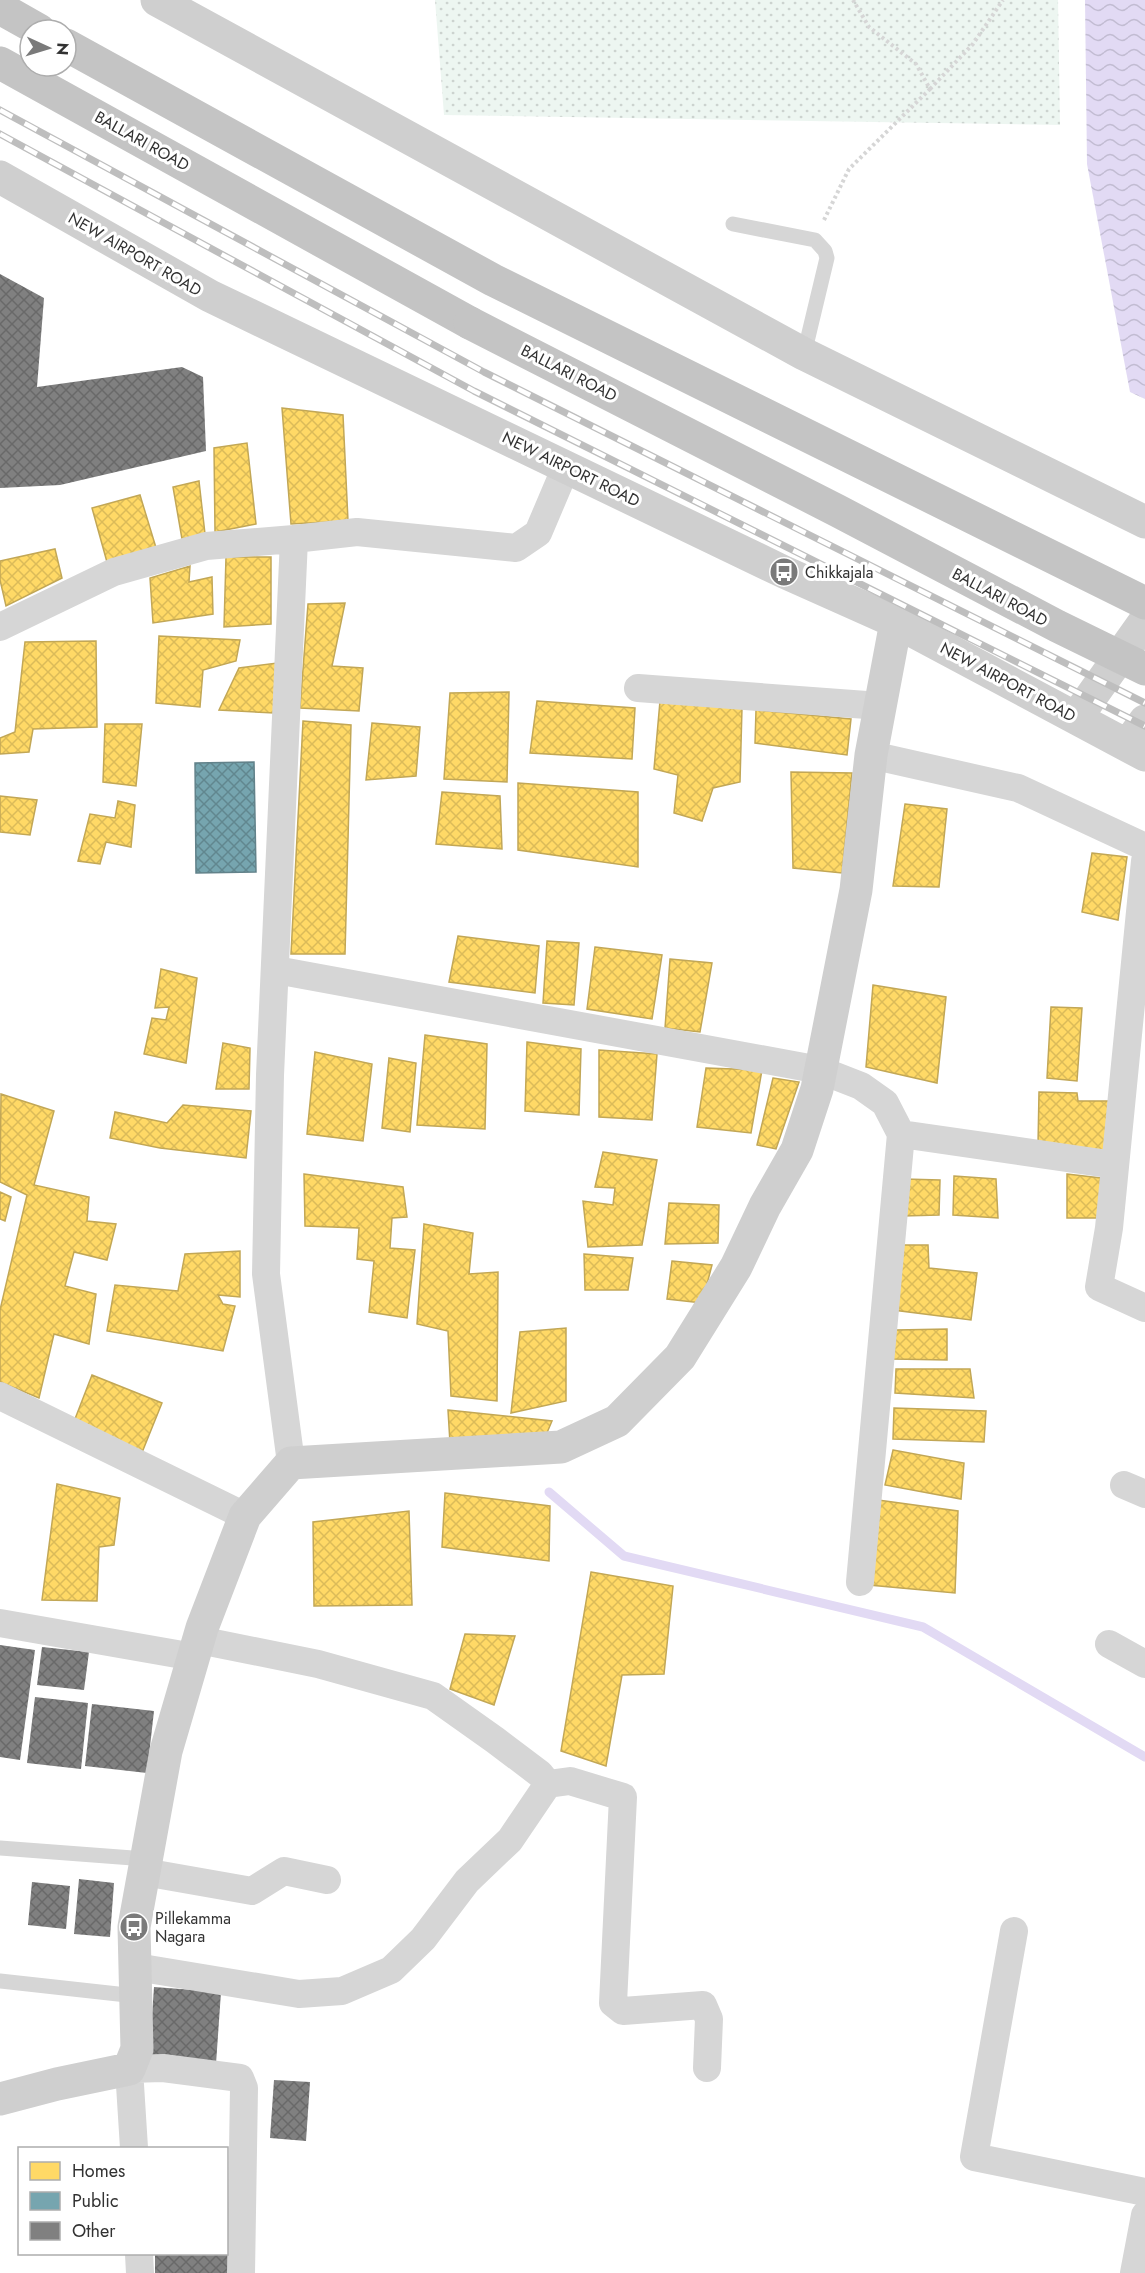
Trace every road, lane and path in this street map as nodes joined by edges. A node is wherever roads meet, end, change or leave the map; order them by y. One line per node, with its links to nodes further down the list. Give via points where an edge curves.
1 (158, 0): 5 (street)
2 (853, 0): 9 (path, via 869,27 915,64)
3 (1003, 0): 9 (path, via 973,44)
4 (0, 9): 6 (highway)
5 (196, 10): 13 (street)
6 (18, 19)
7 (78, 52): 17 (highway, via 493,280)
8 (0, 63): 21 (highway, BALLARI ROAD, bridge, via 470,323)
9 (930, 88): 12 (path, via 849,169)
10 (0, 177): 14 (street, NEW AIRPORT ROAD, via 210,297)
11 (733, 224): 12 (lane)
12 (815, 240): 13 (lane, via 827,258)
13 (804, 354): 15 (street)
14 (566, 467): 16 (street, via 537,533 516,548 357,532); 19 (street, NEW AIRPORT ROAD)
15 (1145, 522)
16 (294, 539): 20 (street, via 206,546 114,572); 29 (street)
17 (1145, 603)
18 (1145, 621): 24 (street)
19 (896, 622): 23 (street); 24 (street, NEW AIRPORT ROAD)
20 (0, 627)
21 (1145, 669)
22 (638, 688): 23 (street)
23 (880, 706): 26 (street)
24 (1076, 718): 25 (street, NEW AIRPORT ROAD)
25 (1139, 740)
26 (871, 755): 27 (street, via 1017,788); 30 (street, via 856,890)
27 (1145, 847)
28 (1145, 861): 32 (street)
29 (276, 970): 30 (street); 35 (street, via 266,1274)
30 (820, 1070): 31 (street, via 861,1086 885,1103); 35 (street, via 818,1089 797,1150 736,1266 680,1357 616,1421 561,1447)
31 (901, 1134): 32 (street); 37 (street)
32 (1114, 1165): 33 (street, via 1099,1287)
33 (1145, 1308)
34 (0, 1396): 36 (street)
35 (291, 1462): 36 (street)
36 (245, 1516): 40 (street)
37 (860, 1582)
38 (0, 1623): 40 (street)
39 (1109, 1644): 41 (street)
40 (196, 1648): 42 (street, via 318,1664 433,1696 540,1774); 44 (street, via 166,1751)
41 (1145, 1664)
42 (548, 1784): 48 (street, via 510,1840 467,1881 423,1939 390,1970 342,1991 299,1994); 49 (street, via 570,1781 623,1797 613,2003 623,2011 703,2005 709,2019)
43 (0, 1848): 44 (lane)
44 (145, 1866): 45 (street, via 252,1891 284,1871); 48 (street, via 134,1927)
45 (327, 1881)
46 (1014, 1931): 53 (street, via 974,2157)
47 (0, 1981): 48 (lane)
48 (136, 1981): 50 (street, via 137,2049)
49 (707, 2068)
50 (129, 2069): 51 (street); 52 (street); 57 (street, via 163,2068 240,2078 244,2088)
51 (0, 2099)
52 (134, 2147)
53 (1145, 2192)
54 (1145, 2215): 58 (street)
55 (139, 2255): 56 (street)
56 (140, 2273)
57 (241, 2273)
58 (1134, 2273)

